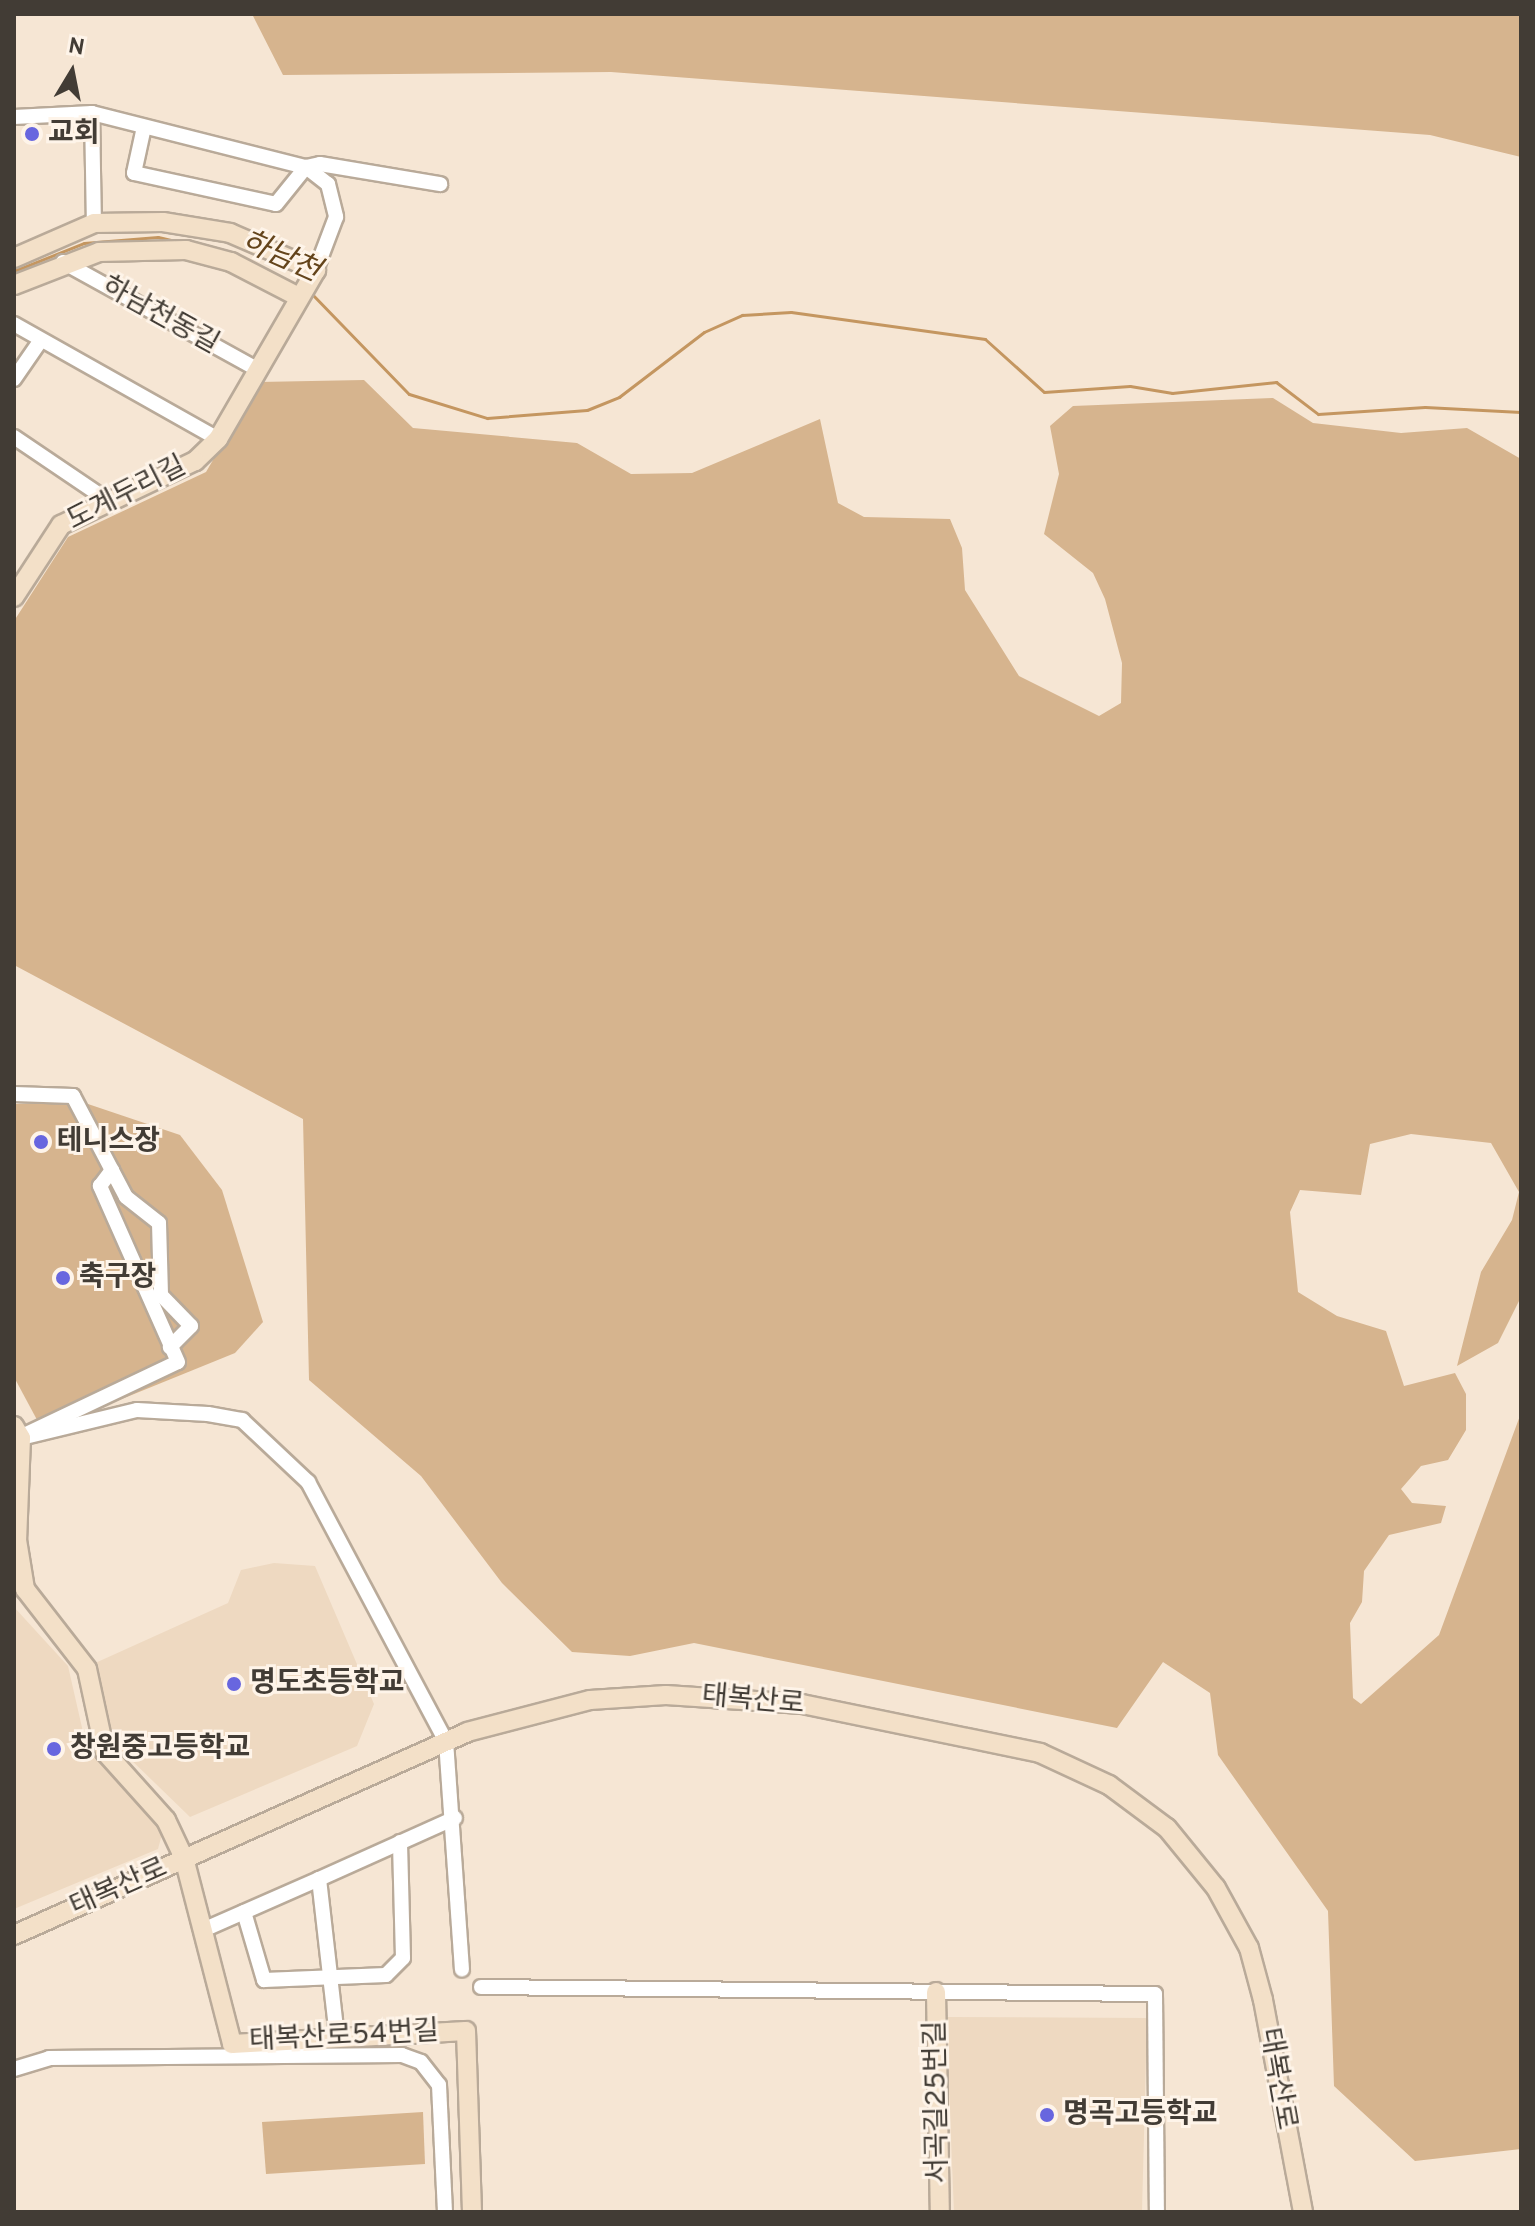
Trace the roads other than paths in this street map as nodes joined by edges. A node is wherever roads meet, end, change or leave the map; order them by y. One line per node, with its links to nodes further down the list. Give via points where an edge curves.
1 (92, 113): 2 (street); 3 (street); 6 (street)
2 (14, 117)
3 (144, 127): 4 (street); 4 (street, via 134,173 276,204)
4 (306, 167): 5 (street); 9 (street, via 328,184 336,217)
5 (440, 184)
6 (94, 223): 7 (street); 9 (street, via 163,222 230,233)
7 (14, 258)
8 (62, 262): 9 (street, 하남천동길, via 110,251 186,250); 10 (street, 하남천동길); 13 (street, 하남천동길)
9 (306, 284): 13 (street, 도계두리길)
10 (14, 285)
11 (14, 324): 12 (street)
12 (41, 340): 14 (street); 16 (street)
13 (257, 369): 16 (street, 도계두리길)
14 (14, 379)
15 (14, 437): 17 (street)
16 (218, 439): 17 (street, 도계두리길, via 195,461)
17 (107, 500): 18 (street, 도계두리길, via 61,525)
18 (14, 597)
19 (14, 1094): 20 (street, via 73,1096)
20 (112, 1170): 21 (street, via 100,1186); 21 (street, via 126,1197 159,1223 161,1295 191,1326)
21 (170, 1347): 22 (street, via 178,1362 154,1377)
22 (17, 1432): 23 (street); 24 (street, via 137,1410 242,1420 308,1482)
23 (16, 1541): 27 (street, via 25,1589 87,1669 105,1752 166,1820)
24 (446, 1741): 25 (street); 27 (street, 태복산로); 42 (street, 태복산로, via 526,1712 590,1700 749,1698 1040,1753 1109,1785 1167,1828 1216,1888 1249,1948)
25 (455, 1818): 26 (street); 32 (street)
26 (400, 1842): 28 (street); 33 (street, via 403,1958 386,1975)
27 (184, 1858): 30 (street, 태복산로54번길); 31 (street, 태복산로)
28 (319, 1879): 29 (street); 33 (street)
29 (244, 1912): 30 (street); 33 (street, via 258,1977)
30 (203, 1930): 36 (street, 태복산로54번길, via 232,2044)
31 (14, 1935)
32 (462, 1969)
33 (334, 1977): 36 (street)
34 (481, 1987): 35 (street)
35 (936, 1992): 40 (street, 서곡길25번길); 41 (street, via 1155,1994)
36 (337, 2038): 39 (street, 태복산로54번길, via 466,2031)
37 (14, 2069): 38 (street, via 49,2058 402,2055 421,2062 439,2085)
38 (445, 2212)
39 (472, 2212)
40 (940, 2212)
41 (1157, 2212)
42 (1303, 2212)

